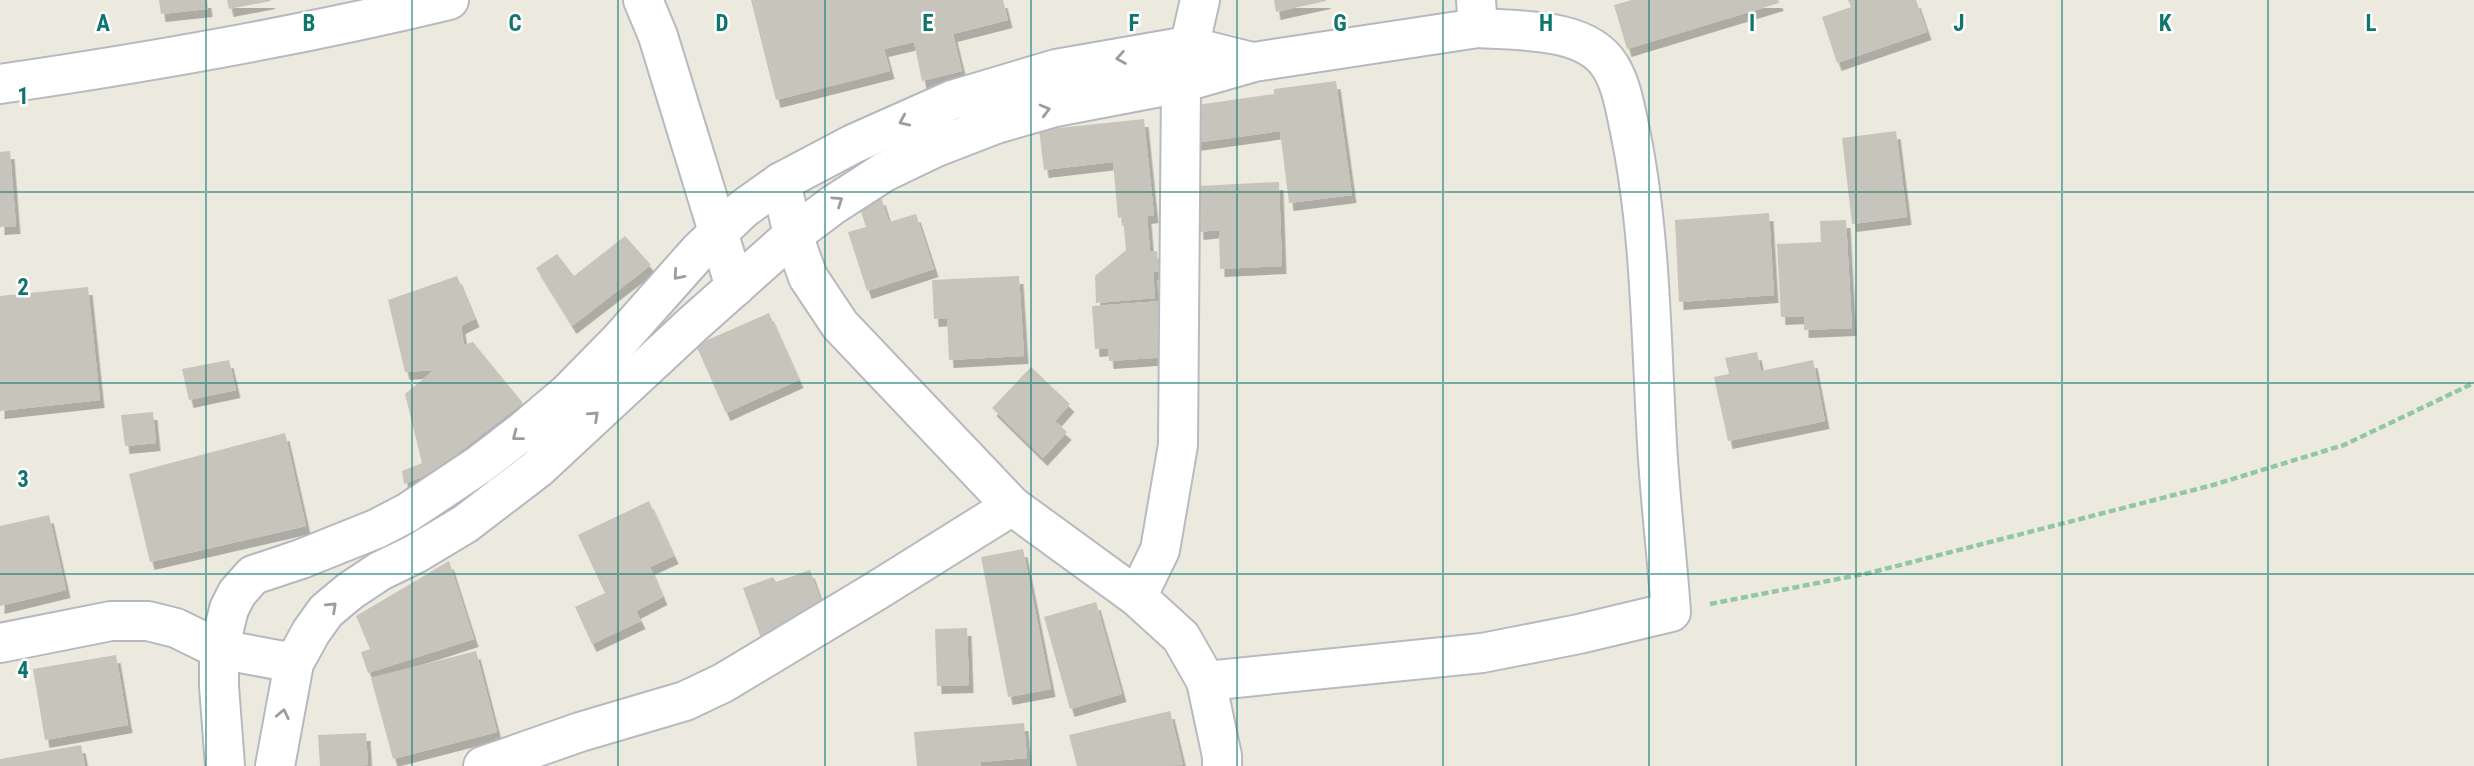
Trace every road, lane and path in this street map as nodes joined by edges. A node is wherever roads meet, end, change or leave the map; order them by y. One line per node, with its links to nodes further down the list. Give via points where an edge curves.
1 (449, 0): 6 (street, via 246,45)
2 (643, 0): 8 (street)
3 (1200, 0): 5 (street)
4 (1477, 14): 5 (street, via 1254,62); 14 (street, via 1588,44 1610,65 1622,97 1635,154 1645,238)
5 (1185, 64): 7 (street, one-way to 7, via 1056,69 952,100); 9 (street, one-way to 5, via 884,172 946,143); 13 (street, via 1178,445 1160,550)
6 (0, 84)
7 (781, 182): 8 (street); 9 (street)
8 (720, 231): 10 (street); 16 (street, one-way to 16, via 568,393 479,465 376,529 253,575 229,609)
9 (793, 235): 10 (street); 12 (street, via 808,277 840,325)
10 (735, 287): 17 (street, one-way to 10, via 326,611 380,571 441,539 537,469)
11 (2474, 383): 14 (path, via 2344,445 2213,485 1869,573)
12 (1012, 506): 13 (street); 21 (street, via 710,689)
13 (1137, 597): 18 (street, via 1181,637)
14 (1671, 612): 18 (street, via 1482,653)
15 (0, 643): 16 (street, via 111,621 148,621 176,628)
16 (219, 649): 17 (street); 19 (street)
17 (294, 663): 20 (street, one-way to 17)
18 (1206, 681): 22 (street)
19 (225, 766)
20 (275, 766)
21 (483, 766)
22 (1222, 766)

